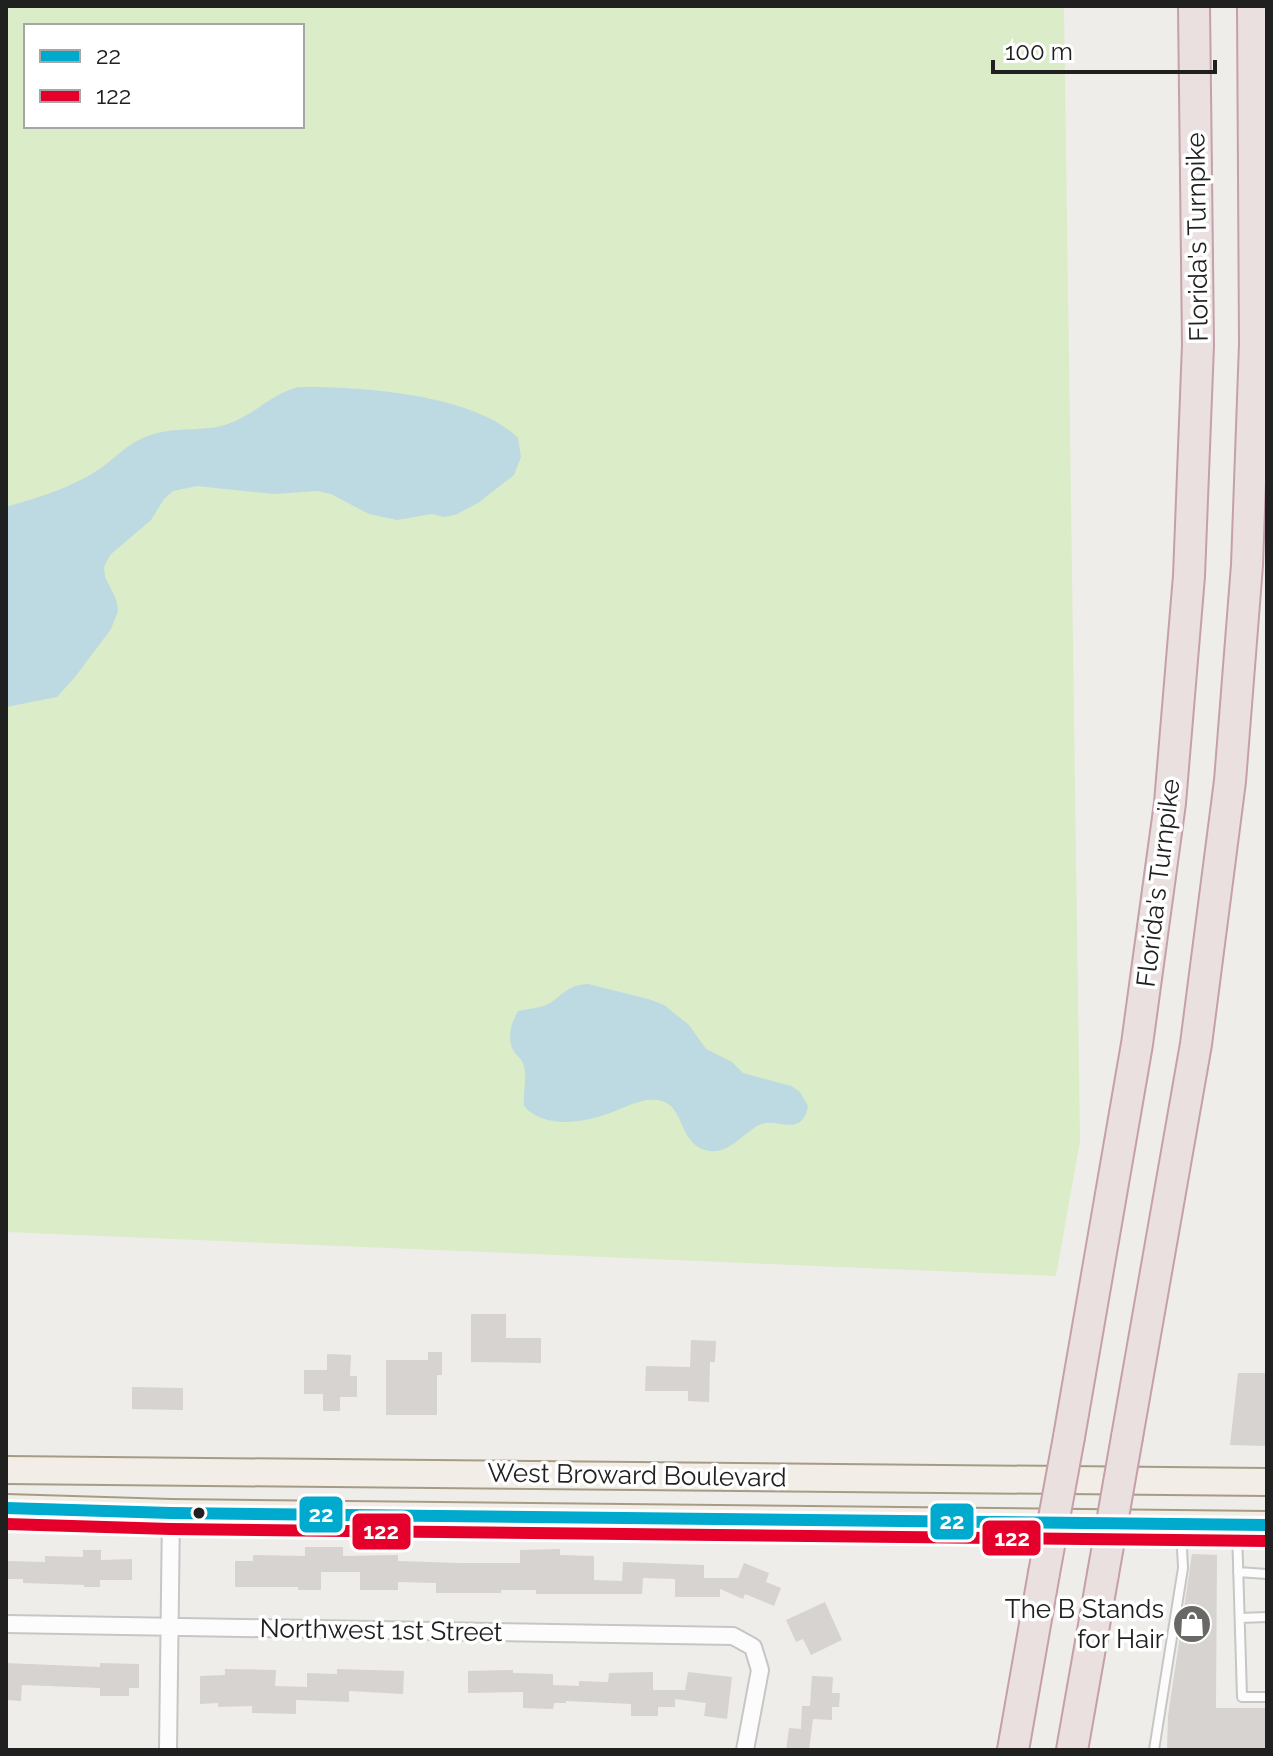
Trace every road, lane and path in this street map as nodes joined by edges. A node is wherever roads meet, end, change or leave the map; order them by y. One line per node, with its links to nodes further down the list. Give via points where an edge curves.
1 (1194, 6): 21 (highway, Florida's Turnpike, bridge, via 1198,345 1189,576 1171,788 1137,1044)
2 (1253, 6): 22 (highway, bridge, via 1255,344 1247,565 1230,781 1196,1044)
3 (6, 1470): 4 (main road, West Broward Boulevard)
4 (170, 1471): 5 (main road, West Broward Boulevard); 8 (main road, via 157,1486)
5 (239, 1472): 6 (main road, West Broward Boulevard); 9 (main road, via 196,1493)
6 (1261, 1482): 11 (main road)
7 (6, 1508): 8 (main road, West Broward Boulevard)
8 (111, 1510): 9 (main road, West Broward Boulevard)
9 (171, 1513): 10 (main road, West Broward Boulevard); 17 (street)
10 (1181, 1525): 11 (main road, West Broward Boulevard); 23 (lane, via 1183,1568)
11 (1253, 1525): 12 (lane)
12 (1238, 1572): 13 (lane); 15 (lane)
13 (1267, 1574)
14 (1267, 1617): 15 (lane)
15 (1240, 1618): 18 (lane, via 1242,1697)
16 (6, 1624): 17 (street, Northwest 1st Street)
17 (170, 1626): 19 (street); 20 (street, Northwest 1st Street, via 733,1636 753,1647 760,1670)
18 (1267, 1697)
19 (168, 1750)
20 (745, 1750)
21 (1013, 1750)
22 (1072, 1750)
23 (1154, 1750)

